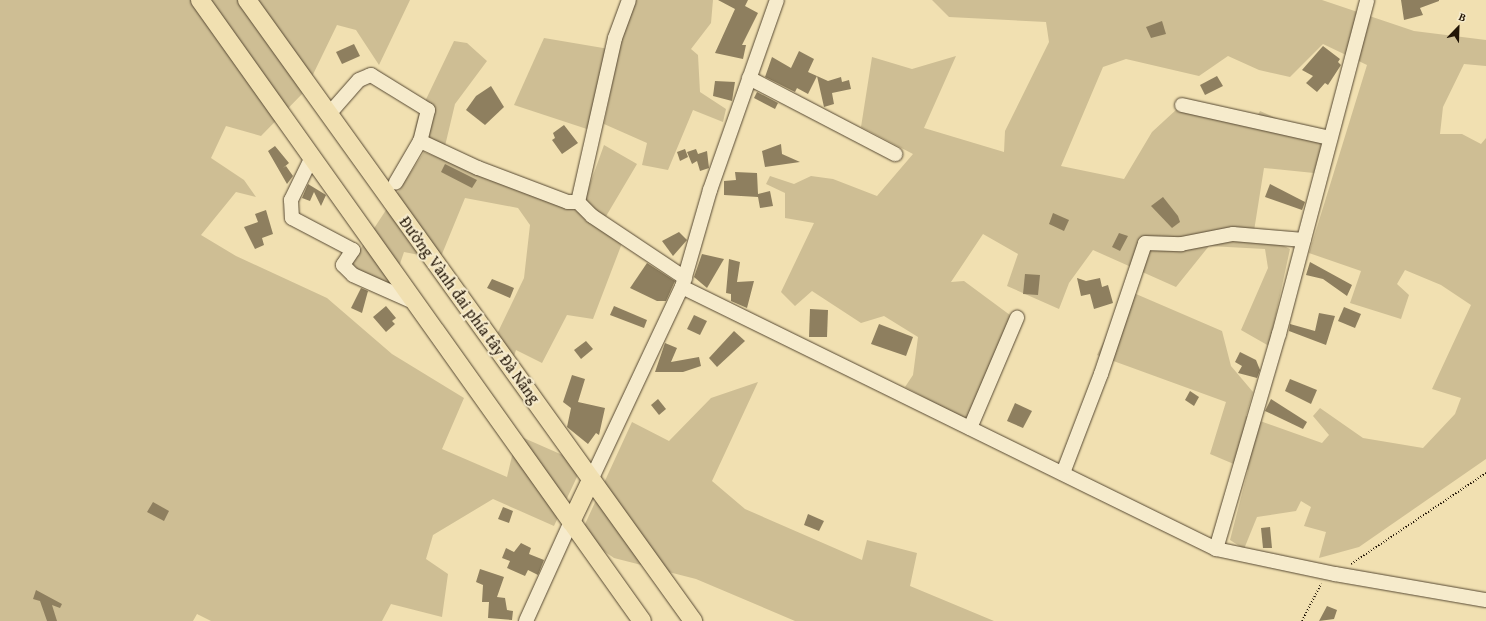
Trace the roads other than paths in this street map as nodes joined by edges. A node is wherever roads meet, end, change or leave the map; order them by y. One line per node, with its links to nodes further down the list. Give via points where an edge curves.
1 (200, 0): 12 (main road)
2 (247, 0): 8 (main road, Đường Vành đai phía tây Đà Nẵng)
3 (629, 0): 14 (street, via 615,38)
4 (777, 0): 6 (street)
5 (1368, 0): 9 (street)
6 (749, 78): 11 (street); 16 (street)
7 (1182, 105): 9 (street)
8 (329, 114): 10 (street, via 364,76 375,76 428,110); 21 (main road, Đường Vành đai phía tây Đà Nẵng)
9 (1330, 138): 15 (street)
10 (420, 141): 13 (street); 14 (street, via 478,168 568,202)
11 (895, 154)
12 (312, 157): 17 (main road); 17 (street, via 291,200 292,218 353,250 343,266 353,275)
13 (396, 182)
14 (578, 202): 16 (street, via 598,221)
15 (1304, 240): 20 (street, via 1233,234 1181,244 1145,243 1101,374); 23 (street)
16 (683, 282): 19 (street); 21 (street)
17 (416, 303): 22 (main road)
18 (1017, 318): 19 (street)
19 (970, 428): 20 (street)
20 (1063, 473): 23 (street)
21 (592, 480): 22 (main road); 27 (main road, Đường Vành đai phía tây Đà Nẵng)
22 (571, 522): 25 (street); 26 (main road)
23 (1216, 548): 24 (street, via 1331,573)
24 (1486, 600)
25 (526, 621)
26 (642, 621)
27 (693, 621)

